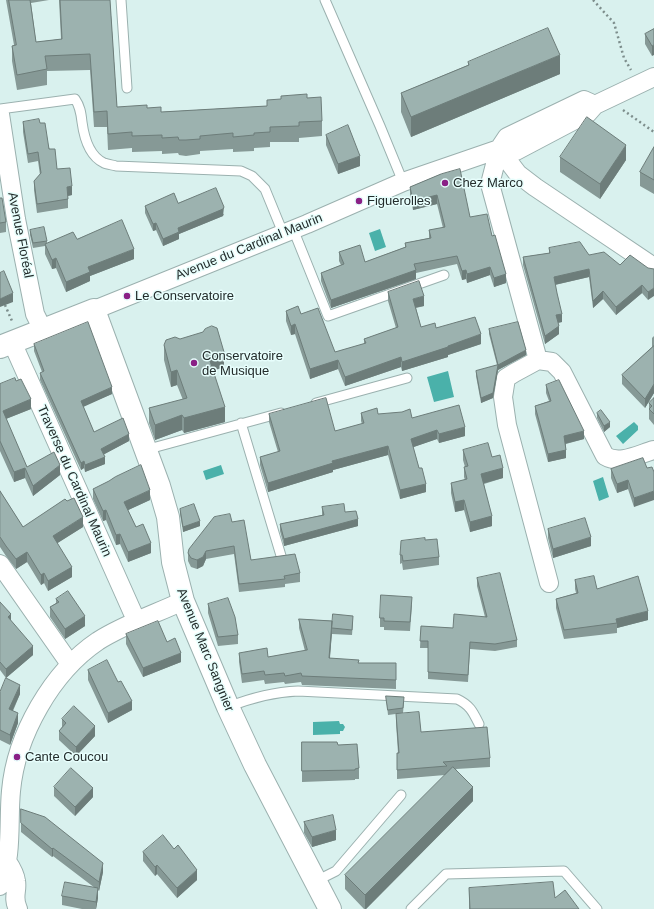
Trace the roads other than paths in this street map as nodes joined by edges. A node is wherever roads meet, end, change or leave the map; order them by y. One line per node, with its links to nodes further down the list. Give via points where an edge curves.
1 (121, 0): 4 (lane)
2 (325, 0): 8 (lane)
3 (647, 80): 7 (street, via 603,101 584,100 507,136)
4 (127, 88)
5 (0, 109): 9 (lane, via 75,99 79,105 83,134 95,156 104,163 116,166 241,171 252,176 265,189)
6 (0, 114): 13 (street, Avenue Floréal, via 16,219 36,314)
7 (499, 149): 8 (street, Avenue du Cardinal Maurin); 10 (street, via 518,174 535,187); 15 (street, via 490,184)
8 (403, 182): 9 (street, Avenue du Cardinal Maurin)
9 (288, 231): 11 (lane, via 328,316); 12 (street, Avenue du Cardinal Maurin)
10 (654, 267)
11 (444, 275)
12 (94, 310): 13 (street, Avenue du Cardinal Maurin); 20 (street, Avenue Marc Sangnier)
13 (43, 330): 14 (street, Avenue du Cardinal Maurin)
14 (9, 339): 26 (street, Traverse du Cardinal Maurin)
15 (538, 360): 21 (street, via 552,362 562,372 605,456 621,460); 24 (street, via 506,378 503,397 507,425)
16 (407, 378): 17 (lane)
17 (309, 405)
18 (287, 411): 19 (lane)
19 (242, 423): 20 (lane); 22 (lane)
20 (145, 450): 25 (street, Avenue Marc Sangnier, via 168,517 173,562)
21 (654, 450)
22 (282, 559)
23 (0, 564): 27 (street)
24 (549, 583)
25 (183, 601): 26 (street); 28 (street, Avenue Marc Sangnier)
26 (136, 620): 27 (street, via 98,641)
27 (70, 664): 31 (street, via 44,700 26,732 17,757 11,790)
28 (228, 707): 29 (lane, via 247,700 298,691 457,699 472,709); 32 (street, Avenue Marc Sangnier, via 255,765)
29 (478, 724)
30 (401, 795): 32 (lane, via 336,871)
31 (7, 861): 33 (street); 34 (street, via 17,882 14,897)
32 (316, 881): 35 (street, Avenue Marc Sangnier)
33 (0, 886)
34 (18, 909)
35 (330, 909)
36 (411, 909): 37 (lane, via 446,874 564,871)
37 (597, 909)

